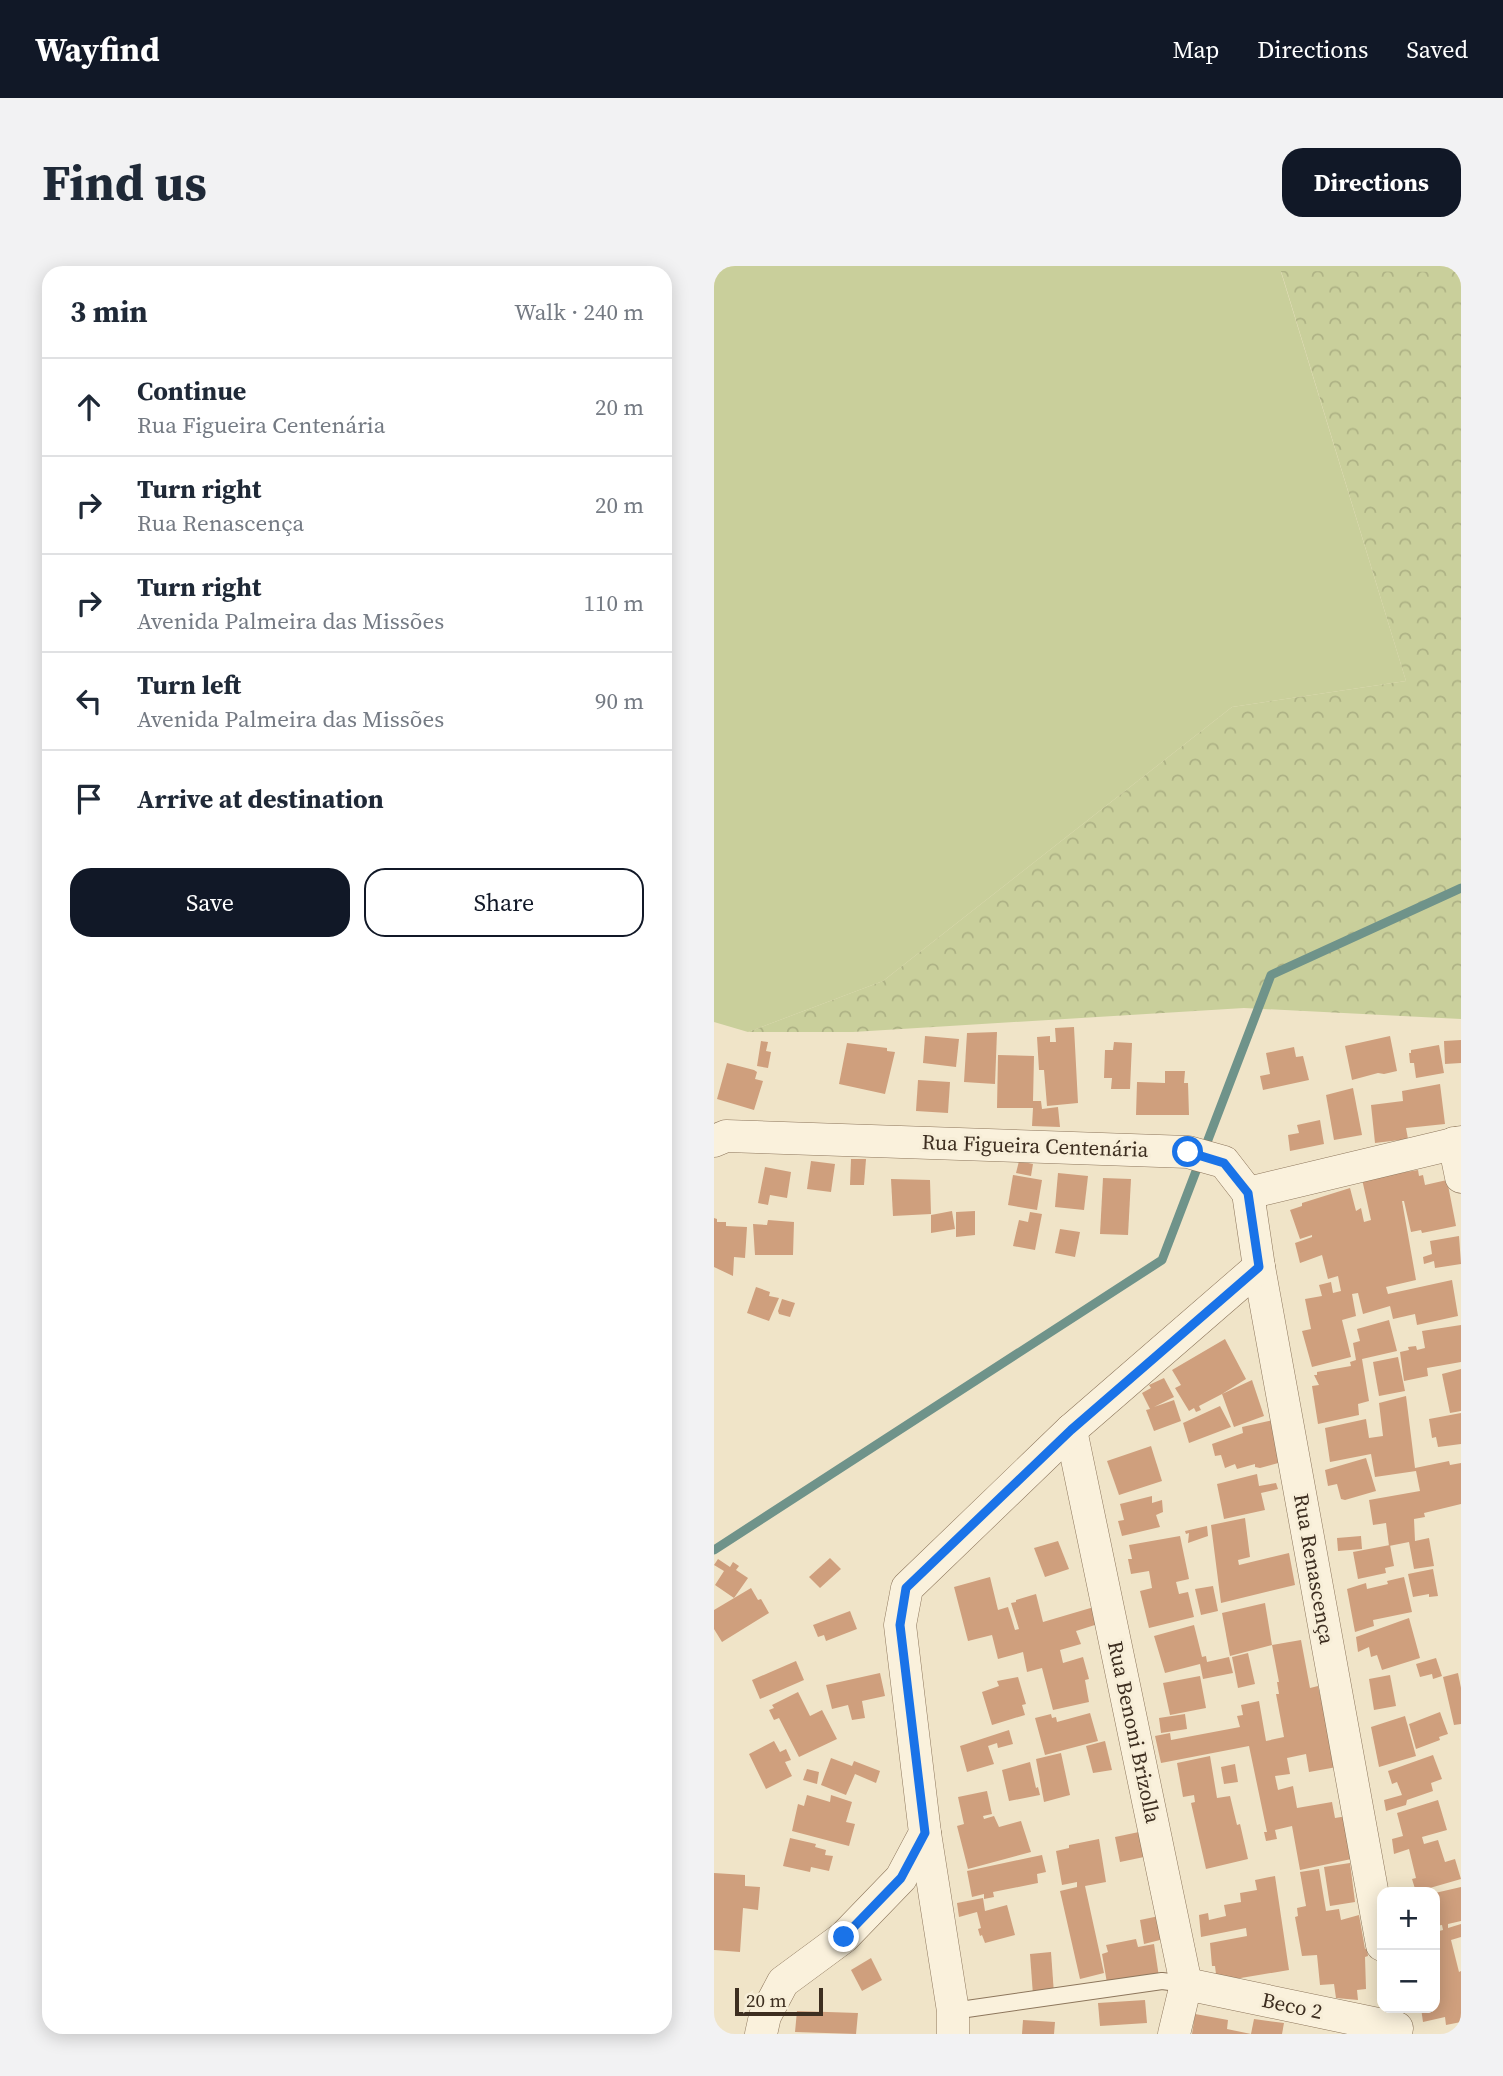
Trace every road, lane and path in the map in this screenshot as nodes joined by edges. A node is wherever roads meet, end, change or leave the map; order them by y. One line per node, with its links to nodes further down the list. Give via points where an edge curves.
1 (714, 1141): 4 (street, Rua Figueira Centenária, via 726,1136 1188,1152 1224,1163)
2 (1458, 1142): 3 (street); 4 (street)
3 (1461, 1177)
4 (1248, 1193): 5 (street, Rua Renascença)
5 (1259, 1267): 6 (street); 8 (street, Rua Renascença)
6 (1071, 1430): 7 (street, via 906,1588 900,1625); 9 (street, Rua Benoni Brizolla)
7 (925, 1833): 10 (street); 12 (street, via 901,1878 844,1937 783,1982)
8 (1377, 1917)
9 (1186, 1984): 10 (lane, via 1163,1981); 11 (street, Beco 2); 13 (street, Rua Benoni Brizolla)
10 (953, 2022)
11 (1396, 2023)
12 (761, 2034)
13 (1174, 2034)

